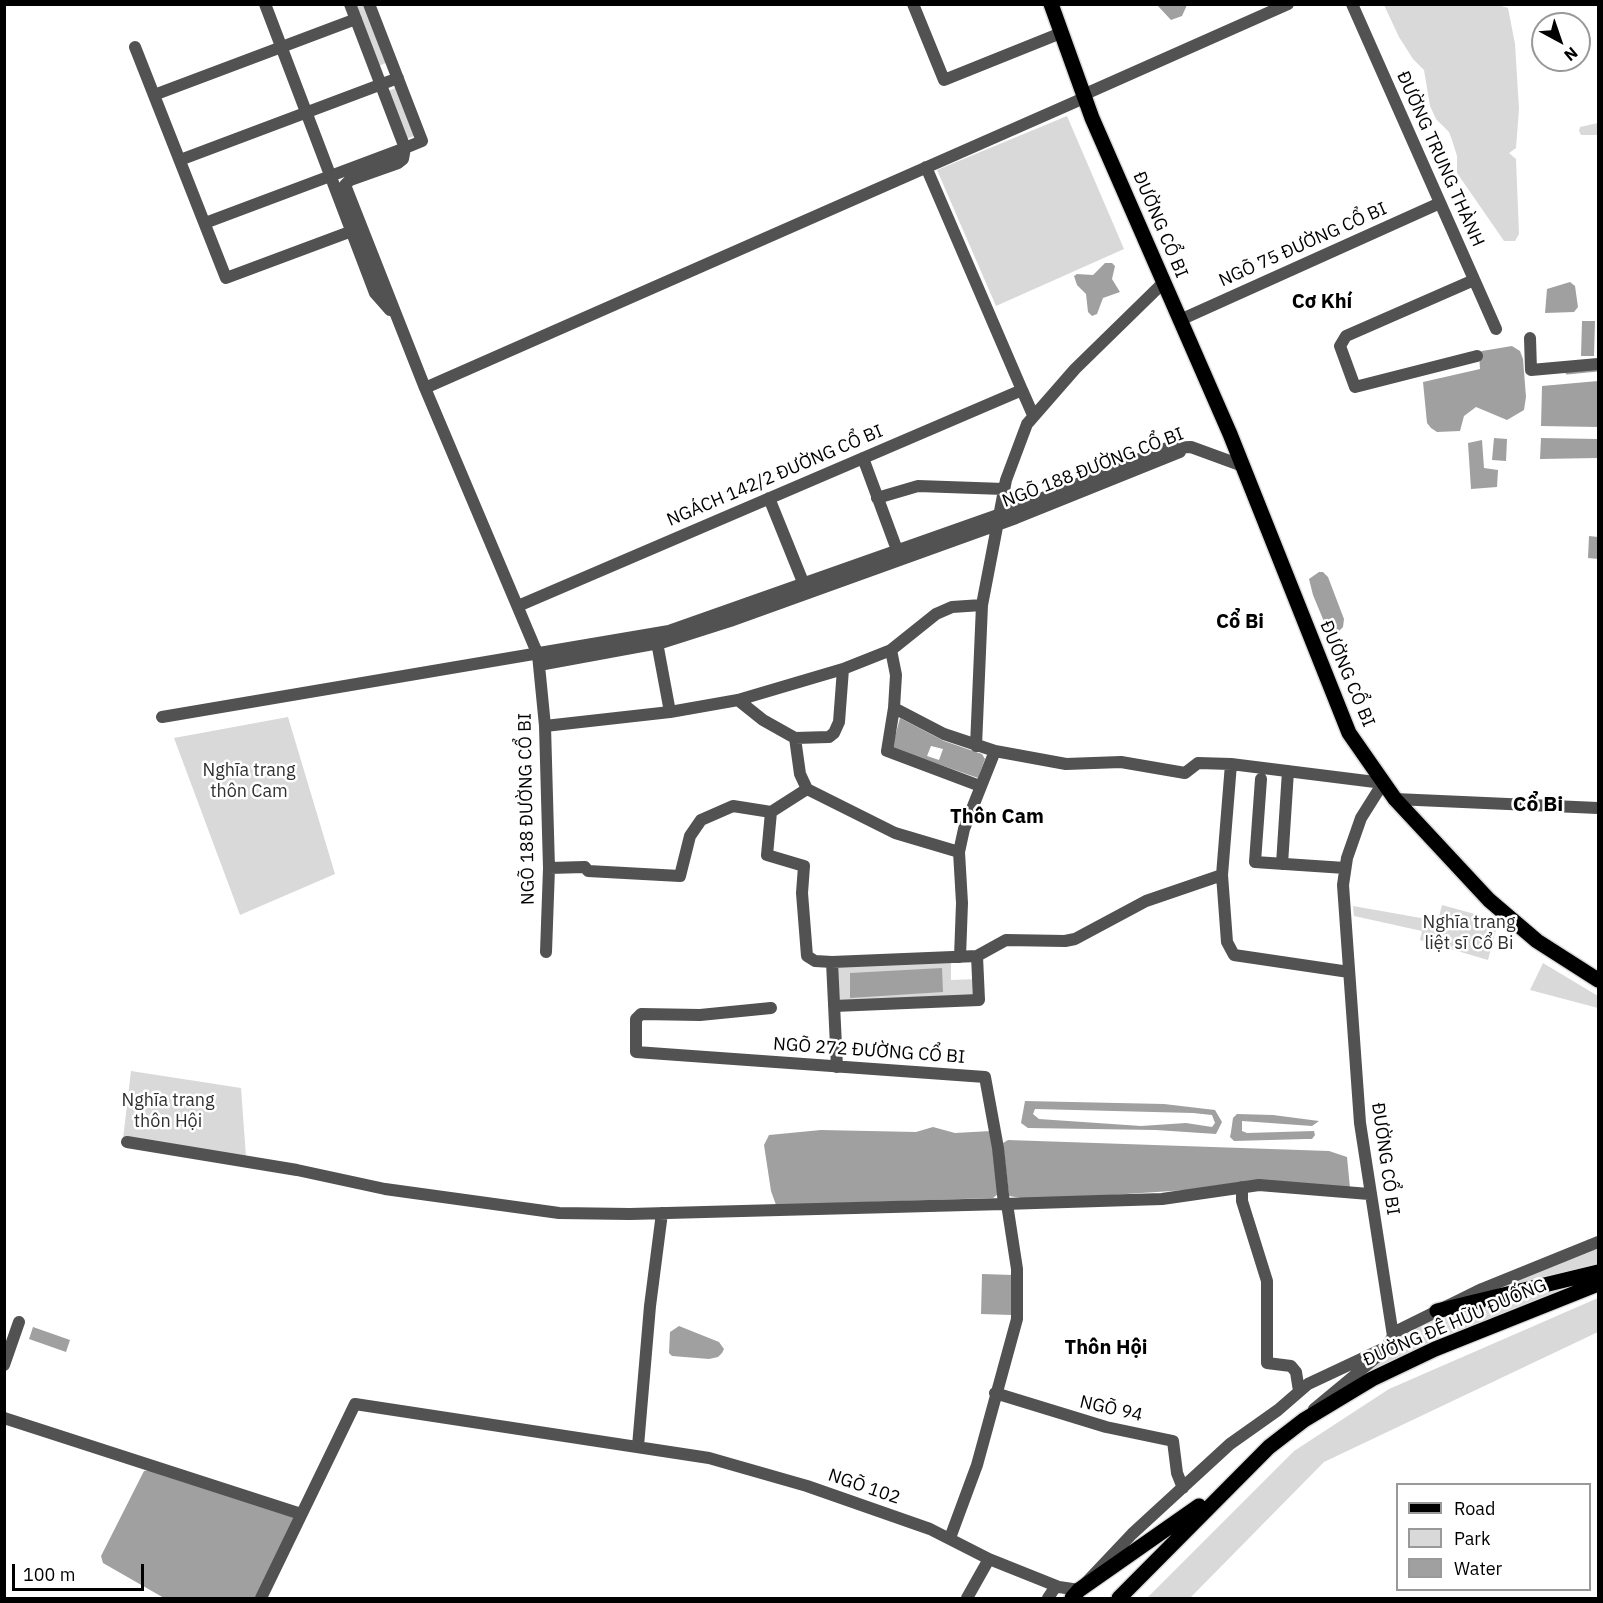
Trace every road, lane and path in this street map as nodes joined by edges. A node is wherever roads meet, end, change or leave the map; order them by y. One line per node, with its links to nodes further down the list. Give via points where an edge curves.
1 (265, 4): 11 (street)
2 (350, 4): 8 (street)
3 (369, 4): 12 (street)
4 (913, 4): 9 (street, via 944,80)
5 (1051, 4): 9 (main road, ĐƯỜNG CỔ BI)
6 (1288, 4): 15 (street)
7 (1352, 4): 21 (street, ĐƯỜNG TRUNG THÀNH)
8 (356, 19): 11 (street); 13 (street)
9 (1061, 33): 15 (main road, ĐƯỜNG CỔ BI)
10 (135, 46): 14 (street)
11 (281, 47): 14 (street); 16 (street)
12 (398, 78): 13 (street); 17 (street, via 422,141)
13 (380, 84): 16 (street); 17 (street)
14 (154, 95): 18 (street)
15 (1084, 97): 19 (street); 25 (main road, ĐƯỜNG CỔ BI)
16 (306, 112): 18 (street); 20 (street)
17 (405, 148): 20 (street); 27 (street, via 398,164 345,185)
18 (180, 160): 22 (street)
19 (926, 167): 32 (street); 33 (street)
20 (330, 176): 22 (street); 23 (street)
21 (1440, 203): 24 (street, ĐƯỜNG TRUNG THÀNH); 26 (street, NGÕ 75 ĐƯỜNG CỔ BI)
22 (204, 223): 23 (street, via 226,278)
23 (351, 231): 27 (street, via 375,293)
24 (1474, 280): 28 (street, ĐƯỜNG TRUNG THÀNH); 30 (street, via 1346,336 1340,346 1355,387)
25 (1163, 283): 26 (main road, ĐƯỜNG CỔ BI); 34 (street)
26 (1180, 320): 36 (main road, ĐƯỜNG CỔ BI)
27 (398, 321): 32 (street)
28 (1496, 329)
29 (1530, 338): 31 (street, via 1531,370)
30 (1477, 356)
31 (1599, 364)
32 (425, 388): 44 (street)
33 (1022, 390): 34 (street); 35 (street, NGÁCH 142/2 ĐƯỜNG CỔ BI)
34 (1033, 416): 37 (street, via 1018,444)
35 (863, 458): 38 (street, NGÁCH 142/2 ĐƯỜNG CỔ BI); 39 (street)
36 (1243, 466): 40 (street, NGÕ 188 ĐƯỜNG CỔ BI, via 1185,446 1164,449); 60 (main road, ĐƯỜNG CỔ BI, via 1340,715)
37 (1004, 489): 39 (street, via 918,486); 40 (street)
38 (769, 498): 42 (street); 44 (street, NGÁCH 142/2 ĐƯỜNG CỔ BI)
39 (877, 498): 41 (street)
40 (998, 519): 41 (street, NGÕ 188 ĐƯỜNG CỔ BI); 43 (street)
41 (898, 555): 42 (street, NGÕ 188 ĐƯỜNG CỔ BI)
42 (806, 589): 45 (street, NGÕ 188 ĐƯỜNG CỔ BI)
43 (982, 605): 46 (street, via 952,607 936,614); 55 (street)
44 (518, 606): 47 (street)
45 (656, 639): 47 (street, NGÕ 188 ĐƯỜNG CỔ BI); 51 (street)
46 (891, 650): 48 (street); 50 (street, via 896,675)
47 (539, 660): 52 (street, via 288,694); 53 (street, NGÕ 188 ĐƯỜNG CỔ BI)
48 (843, 669): 49 (street); 54 (street, via 839,722 834,733 829,737)
49 (738, 700): 51 (street); 54 (street)
50 (894, 708): 55 (street); 61 (street, via 887,751)
51 (670, 712): 53 (street)
52 (162, 717)
53 (544, 726): 68 (street, NGÕ 188 ĐƯỜNG CỔ BI)
54 (795, 738): 62 (street, via 800,774)
55 (976, 746): 56 (street)
56 (995, 751): 57 (street, via 1052,762 1121,762 1185,773 1198,763); 61 (street)
57 (1231, 764): 58 (street); 70 (street)
58 (1288, 771): 60 (street); 67 (street)
59 (1261, 779): 67 (street, via 1255,862)
60 (1383, 783): 63 (main road); 69 (street, ĐƯỜNG CỔ BI, via 1361,818)
61 (980, 786): 66 (street)
62 (807, 789): 65 (street); 66 (street, via 895,833)
63 (1395, 799): 64 (street); 76 (main road, via 1504,915 1555,955)
64 (1599, 808)
65 (771, 812): 68 (street, via 733,806 701,820 690,836 680,876 588,871 585,867); 74 (street, via 767,855 804,866 807,956)
66 (959, 852): 73 (street)
67 (1282, 864): 69 (street)
68 (549, 868): 71 (street, NGÕ 188 ĐƯỜNG CỔ BI)
69 (1345, 868): 75 (street, ĐƯỜNG CỔ BI)
70 (1222, 875): 72 (street, via 1146,901 1075,939 1006,940); 75 (street, via 1227,942 1234,956)
71 (546, 952)
72 (977, 956): 73 (street); 77 (street, via 979,1000)
73 (960, 957): 74 (street)
74 (832, 963): 77 (street)
75 (1349, 972): 82 (street, ĐƯỜNG CỔ BI)
76 (1599, 980)
77 (834, 1006): 79 (street)
78 (771, 1008): 79 (street, NGÕ 272 ĐƯỜNG CỔ BI, via 700,1016 644,1014 637,1017 636,1052)
79 (837, 1066): 83 (street, NGÕ 272 ĐƯỜNG CỔ BI, via 985,1077)
80 (127, 1142): 84 (street, via 462,1202 559,1213)
81 (1242, 1187): 82 (street, via 1274,1185); 83 (street, via 1162,1199); 93 (street, via 1242,1201 1267,1281 1267,1363 1291,1366)
82 (1369, 1194): 90 (street, ĐƯỜNG CỔ BI)
83 (1006, 1204): 84 (street); 94 (street, via 1017,1269 1017,1319)
84 (662, 1213): 97 (street)
85 (1599, 1242): 88 (street)
86 (1599, 1272): 88 (main road)
87 (1599, 1284): 96 (main road, ĐƯỜNG ĐÊ HỮU ĐUỐNG, via 1425,1353)
88 (1437, 1311): 90 (street)
89 (19, 1322): 92 (street)
90 (1393, 1332): 91 (street, ĐƯỜNG CỔ BI)
91 (1389, 1346): 93 (street, via 1350,1362); 96 (street, via 1338,1386)
92 (4, 1365)
93 (1299, 1391): 99 (street, via 1230,1444)
94 (995, 1393): 99 (street, NGÕ 94, via 1086,1422 1173,1441); 101 (street, via 977,1466)
95 (4, 1418): 100 (street)
96 (1304, 1420): 98 (main road, ĐƯỜNG ĐÊ HỮU ĐUỐNG)
97 (633, 1445): 100 (street, NGÕ 102, via 355,1404); 101 (street, NGÕ 102, via 709,1458 759,1472)
98 (1234, 1482): 104 (main road); 108 (main road, ĐƯỜNG ĐÊ HỮU ĐUỐNG)
99 (1183, 1488): 104 (street, via 1115,1551)
100 (301, 1514): 105 (street)
101 (950, 1538): 102 (street, NGÕ 102)
102 (989, 1559): 103 (street, NGÕ 102); 106 (street)
103 (1056, 1586): 104 (street, NGÕ 102); 107 (street)
104 (1076, 1594)
105 (261, 1599)
106 (967, 1599)
107 (1048, 1599)
108 (1119, 1599)

